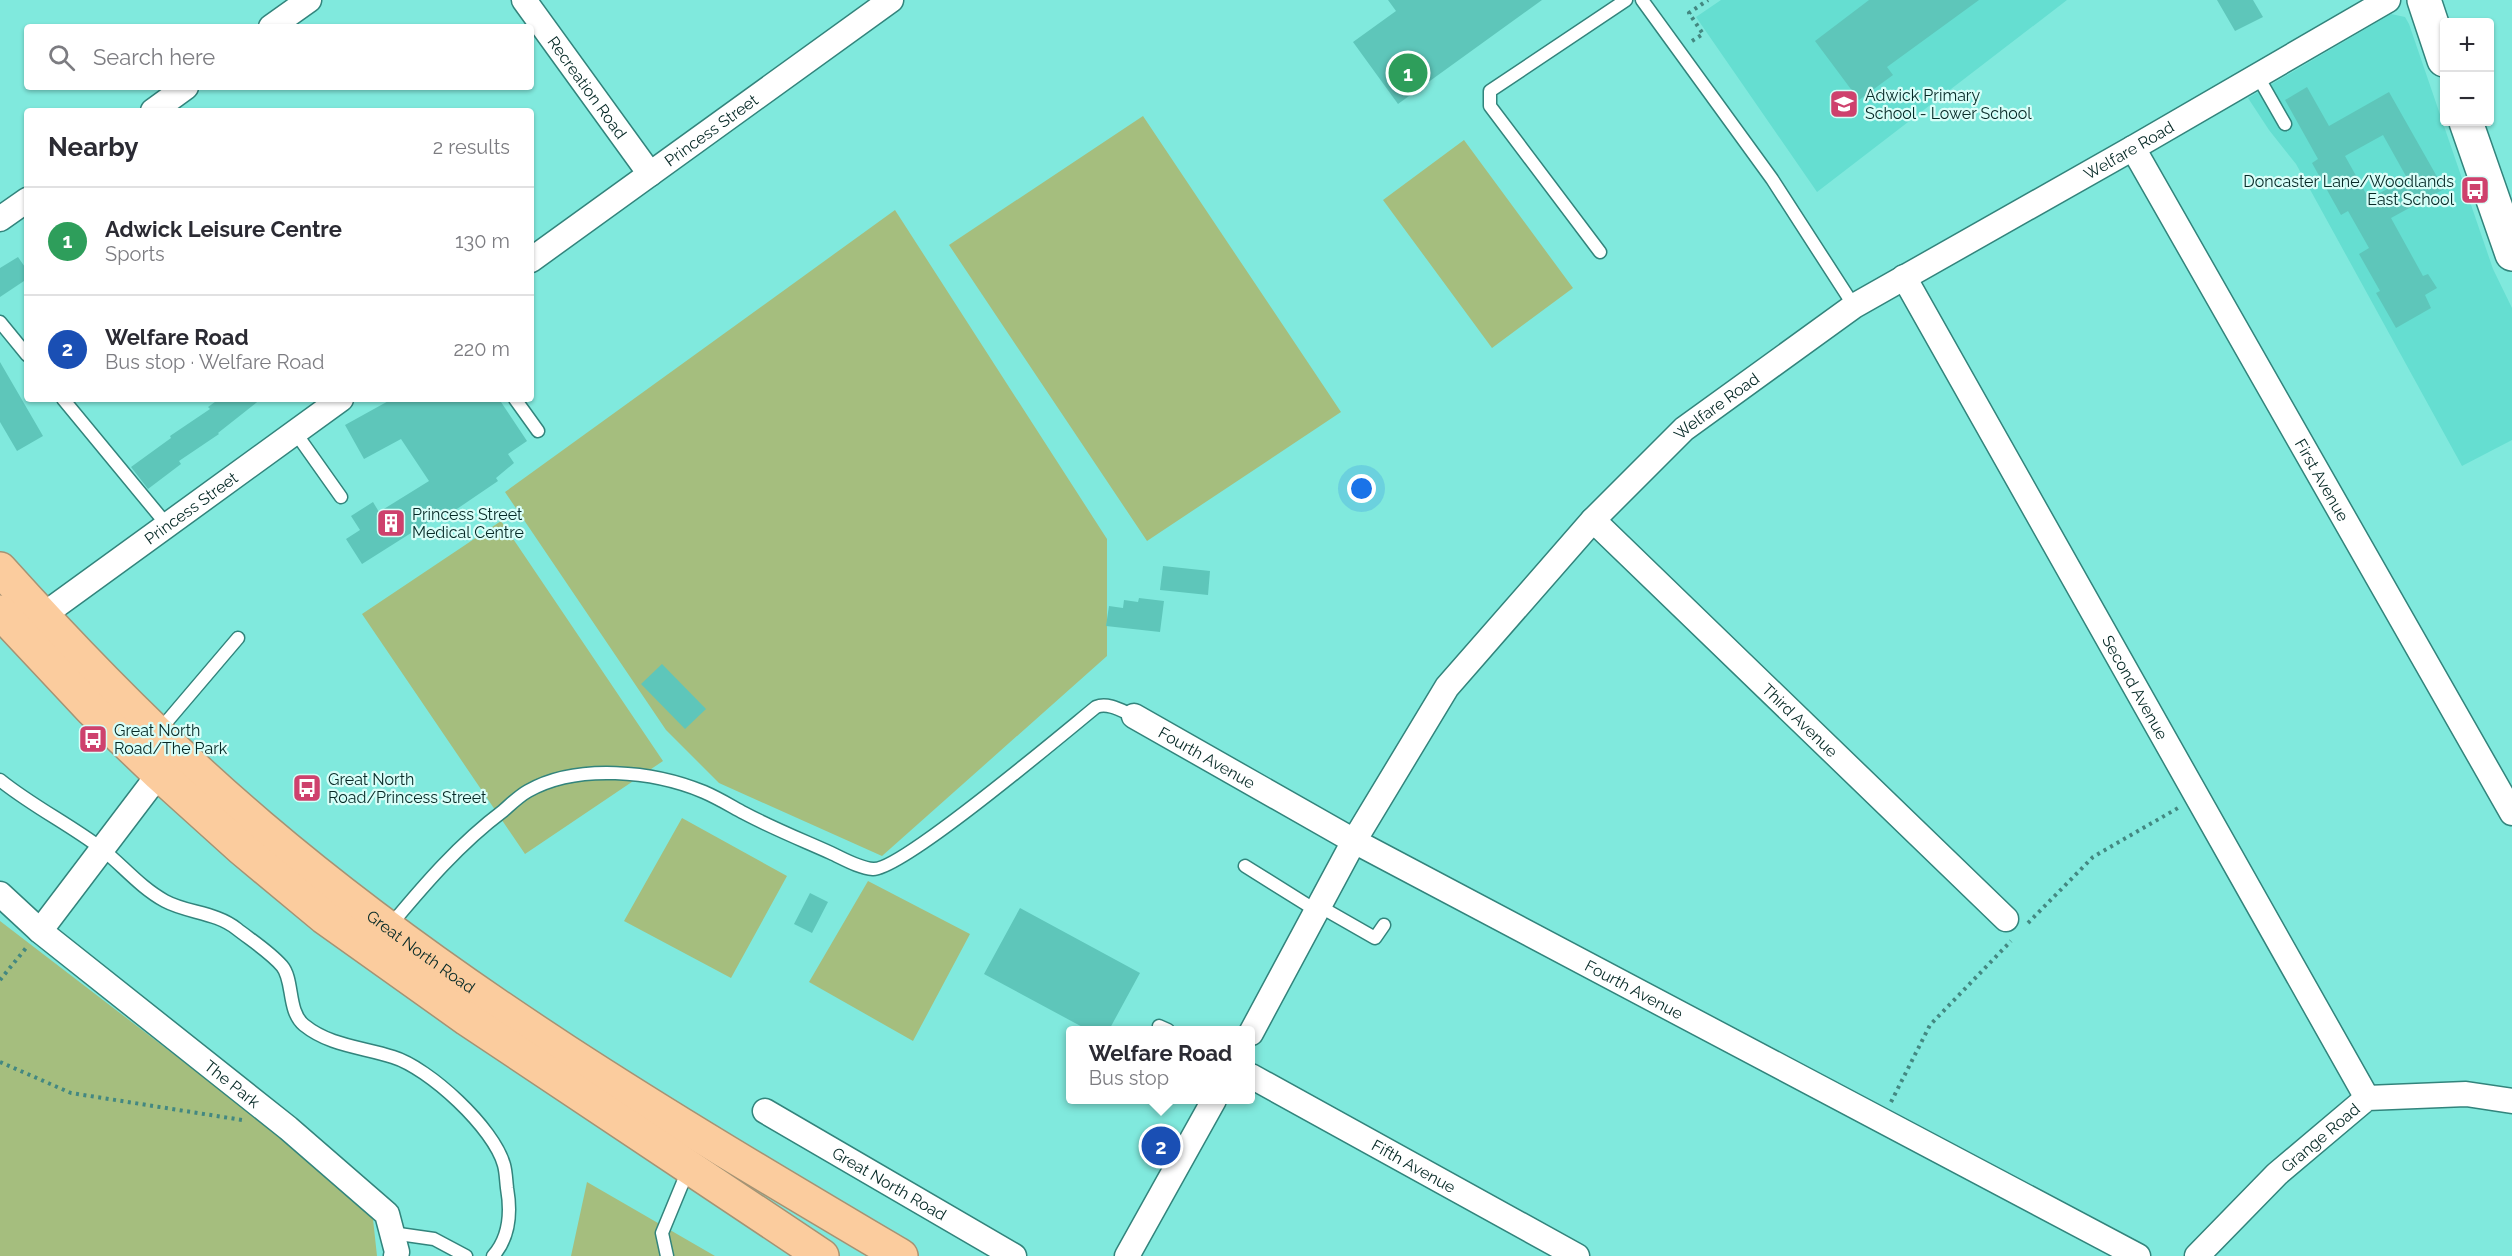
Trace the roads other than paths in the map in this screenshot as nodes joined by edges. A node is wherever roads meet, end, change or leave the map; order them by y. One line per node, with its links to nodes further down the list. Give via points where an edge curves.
1 (309, 0): 8 (street)
2 (524, 0): 16 (street, Recreation Road)
3 (891, 0): 16 (street, Princess Street)
4 (1626, 0): 19 (lane, via 1490,91 1490,106)
5 (1642, 0): 23 (lane, via 1772,179)
6 (2388, 0): 10 (street, Welfare Road)
7 (2424, 0): 9 (main road)
8 (275, 24)
9 (2440, 46)
10 (2257, 75): 13 (lane); 15 (street, Welfare Road)
11 (182, 90): 12 (street)
12 (157, 108)
13 (2285, 124)
14 (2467, 126): 20 (main road)
15 (2133, 148): 22 (street, Welfare Road); 42 (street, First Avenue)
16 (650, 174): 21 (street, Princess Street)
17 (24, 202): 18 (street)
18 (0, 219)
19 (1599, 252)
20 (2512, 254)
21 (534, 259)
22 (1904, 278): 23 (street, Welfare Road); 54 (street, Second Avenue)
23 (1854, 306): 32 (street, Welfare Road, via 1684,429)
24 (0, 322): 25 (lane)
25 (24, 351)
26 (65, 402): 33 (lane)
27 (337, 402): 30 (street, Princess Street)
28 (517, 402): 29 (lane)
29 (538, 431)
30 (295, 432): 31 (lane); 33 (street, Princess Street)
31 (341, 497)
32 (1593, 520): 43 (street, Welfare Road, via 1447,687); 50 (street, Third Avenue)
33 (167, 525): 36 (street, Princess Street)
34 (0, 568): 36 (highway, Great North Road)
35 (0, 612): 40 (highway, Great North Road, via 91,709)
36 (42, 616): 39 (highway, Great North Road)
37 (238, 638): 39 (lane)
38 (1134, 716): 43 (street, Fourth Avenue); 49 (lane, via 1108,705 1096,706 928,840 888,866 874,870 759,821 704,792 672,782 624,773 560,778 528,791 488,822 437,871)
39 (158, 732): 49 (highway, Great North Road, via 261,827)
40 (159, 774): 44 (street); 58 (highway, Great North Road, via 333,924)
41 (0, 780): 44 (lane)
42 (2512, 813)
43 (1354, 841): 47 (street, Welfare Road); 68 (street, Fourth Avenue)
44 (101, 849): 51 (street); 61 (lane, via 156,895 233,926 284,967 292,1005 302,1023 329,1041 396,1058 431,1077 482,1125 504,1164 511,1213 500,1248)
45 (1245, 866): 47 (lane)
46 (0, 894): 51 (street, The Park)
47 (1318, 908): 48 (lane, via 1375,939); 52 (street, Welfare Road)
48 (1384, 925)
49 (388, 928): 64 (highway, Great North Road, via 618,1086)
50 (2013, 930)
51 (40, 931): 59 (street, The Park, via 288,1128 387,1214)
52 (1254, 1026)
53 (1255, 1078): 67 (street, Fifth Avenue)
54 (2367, 1098): 55 (street, Grange Road, via 2466,1094); 69 (street, Grange Road, via 2277,1174)
55 (2512, 1101)
56 (1212, 1104): 66 (street)
57 (765, 1111): 65 (street, Great North Road)
58 (689, 1168): 62 (lane, via 662,1233); 63 (highway, Great North Road)
59 (394, 1244): 60 (lane, via 434,1239)
60 (466, 1256)
61 (493, 1256)
62 (667, 1256)
63 (822, 1256)
64 (901, 1256)
65 (1014, 1256)
66 (1127, 1256)
67 (1577, 1256)
68 (2138, 1256)
69 (2197, 1256)

